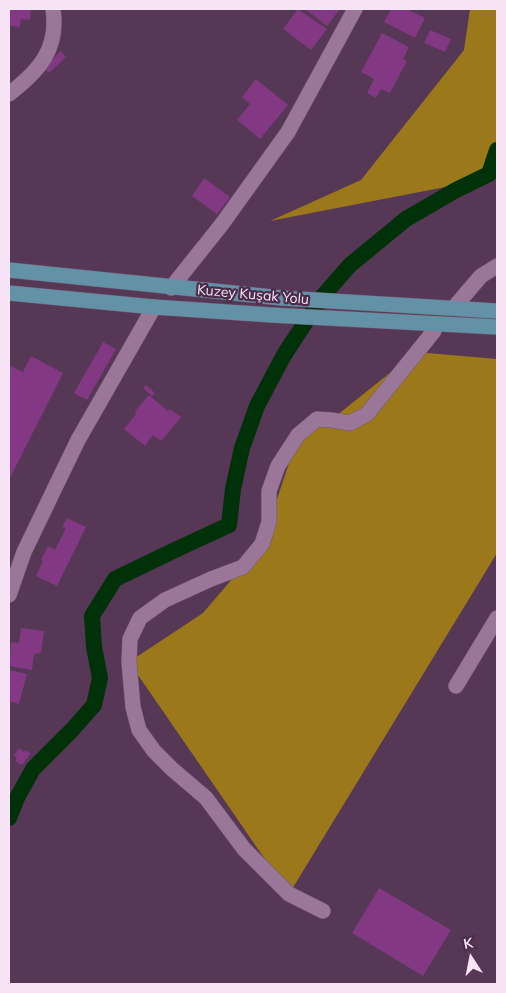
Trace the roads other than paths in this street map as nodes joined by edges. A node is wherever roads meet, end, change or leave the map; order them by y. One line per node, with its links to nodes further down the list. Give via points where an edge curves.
1 (53, 9): 3 (street, via 54,29 45,58 34,73)
2 (355, 9): 6 (street, via 288,132)
3 (9, 94)
4 (497, 266): 8 (street, via 481,276)
5 (9, 270): 6 (main road, Kuzey Kuşak Yolu)
6 (171, 288): 10 (main road, Kuzey Kuşak Yolu)
7 (9, 293): 9 (main road, Kuzey Kuşak Yolu)
8 (457, 304)
9 (154, 307): 11 (main road, Kuzey Kuşak Yolu); 13 (street, via 78,440 24,552)
10 (497, 311)
11 (497, 327)
12 (434, 331): 16 (street, via 367,414 350,423 317,419 298,436 275,474 270,491 269,522 262,544 243,567 165,600 140,618 130,639 128,662 139,730 172,769 206,798 244,849 282,888)
13 (9, 595)
14 (497, 618): 15 (street)
15 (456, 686)
16 (323, 911)

